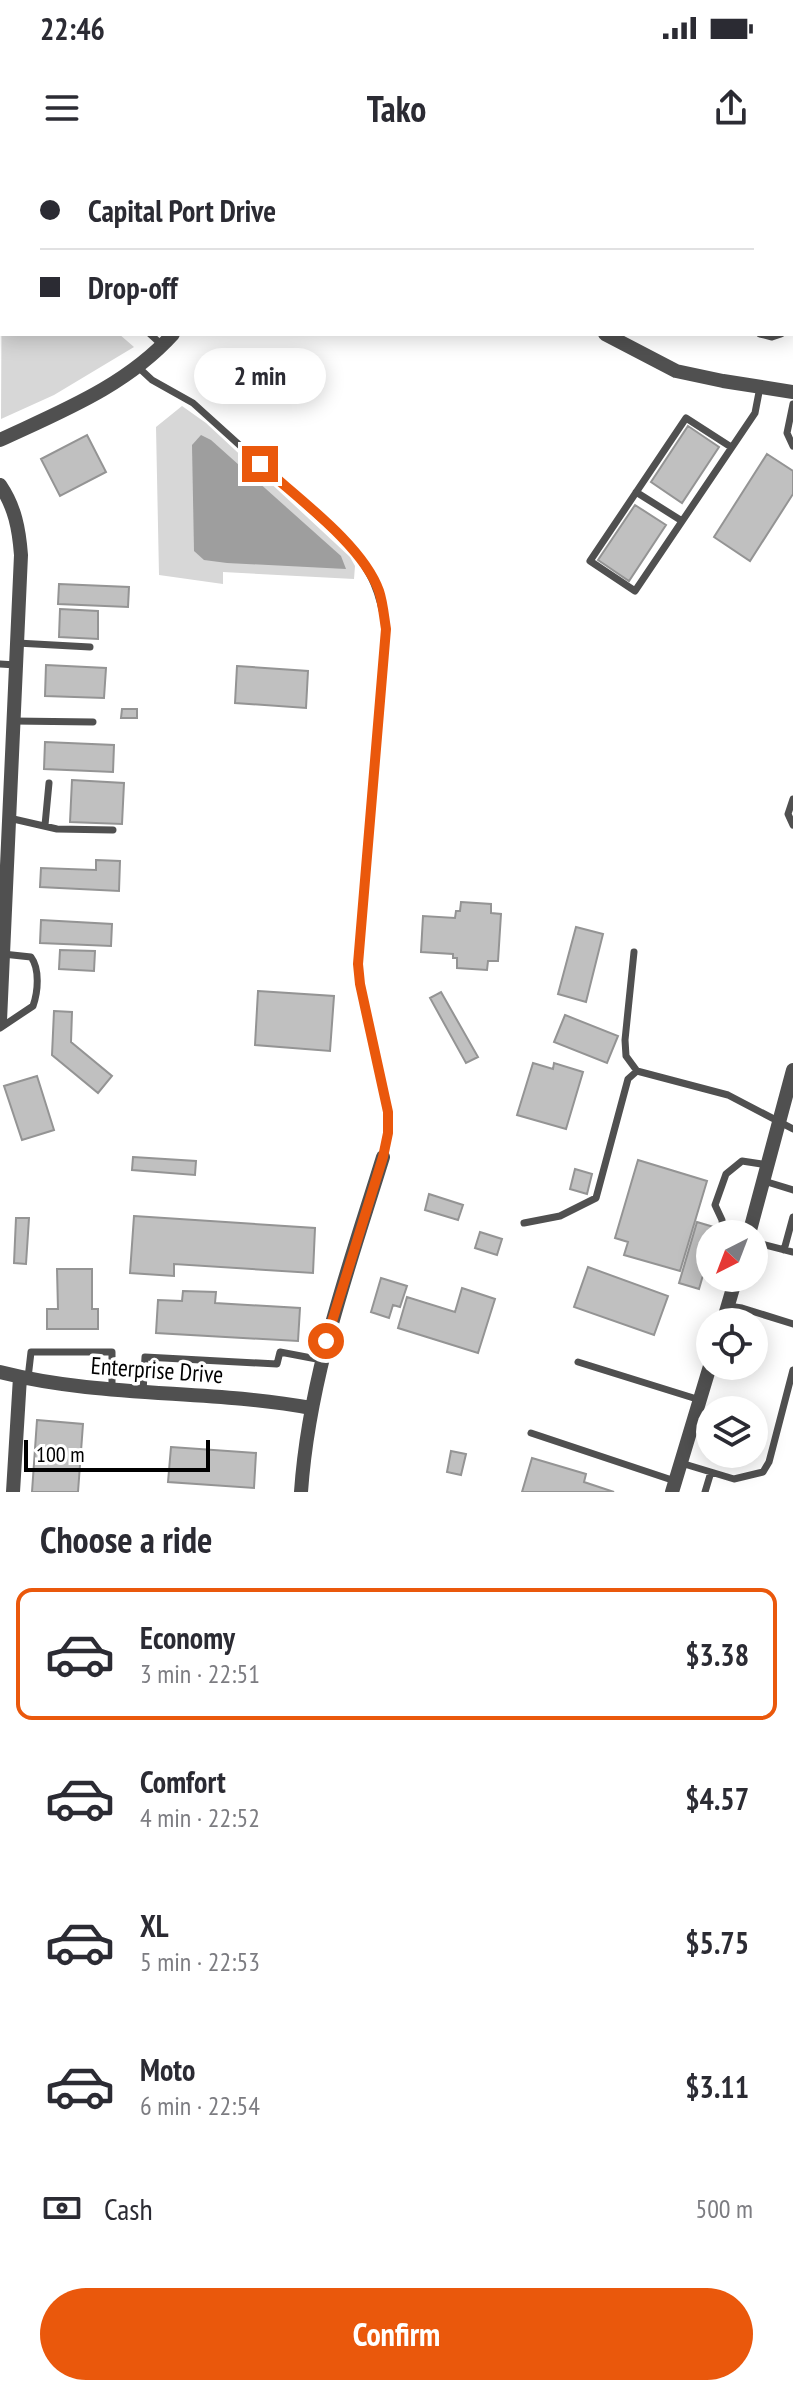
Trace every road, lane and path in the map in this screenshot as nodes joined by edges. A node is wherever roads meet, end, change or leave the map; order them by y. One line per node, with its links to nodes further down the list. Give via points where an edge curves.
1 (609, 336): 4 (street, via 676,371)
2 (168, 340): 3 (street)
3 (138, 367): 7 (street, via 105,390); 36 (lane, via 193,403 349,544 379,592 386,629 358,964 388,1112)
4 (760, 387): 5 (street); 9 (lane, via 755,413)
5 (793, 392)
6 (793, 404): 8 (lane, via 787,433)
7 (0, 440)
8 (793, 446)
9 (731, 447): 11 (lane, via 686,418); 12 (lane)
10 (0, 485): 13 (street, via 19,532)
11 (636, 492): 12 (lane); 12 (lane, via 590,561 635,591)
12 (682, 521)
13 (17, 643): 14 (lane); 16 (street)
14 (90, 647)
15 (0, 664): 16 (lane)
16 (16, 665): 17 (street)
17 (13, 721): 18 (lane); 19 (street)
18 (93, 722)
19 (6, 757): 20 (street)
20 (5, 783): 23 (street)
21 (49, 783): 24 (lane)
22 (793, 799): 25 (lane, via 788,814)
23 (9, 818): 24 (lane); 27 (street)
24 (45, 825): 26 (lane)
25 (793, 825)
26 (113, 830)
27 (3, 878): 28 (street)
28 (3, 903): 30 (street)
29 (634, 952): 34 (lane, via 625,1040 626,1056)
30 (3, 954): 31 (street); 32 (lane, via 31,957 37,974 33,1006)
31 (0, 1021)
32 (0, 1028)
33 (793, 1070): 35 (street)
34 (637, 1071): 35 (lane, via 728,1095); 43 (lane, via 628,1079 596,1198 560,1216)
35 (786, 1127): 37 (street)
36 (383, 1157): 49 (street)
37 (768, 1165): 38 (street); 41 (lane, via 742,1161 726,1174 715,1205)
38 (764, 1181): 39 (lane); 42 (street)
39 (793, 1190)
40 (793, 1217): 45 (lane)
41 (722, 1220)
42 (753, 1220)
43 (524, 1223)
44 (768, 1246): 45 (lane)
45 (789, 1251)
46 (732, 1292): 47 (street)
47 (728, 1306): 48 (lane)
48 (793, 1324)
49 (322, 1360): 55 (lane, via 280,1352 277,1364 145,1357); 57 (street)
50 (578, 1362): 56 (lane)
51 (793, 1370): 61 (lane, via 763,1472 734,1479)
52 (0, 1372): 53 (street, Enterprise Drive)
53 (24, 1377): 54 (street, Enterprise Drive); 54 (lane, via 31,1352 112,1352); 63 (street)
54 (112, 1390): 55 (street, Enterprise Drive)
55 (143, 1392): 57 (street, Enterprise Drive, via 264,1399)
56 (696, 1399)
57 (311, 1408): 64 (street)
58 (696, 1413): 60 (street)
59 (531, 1433): 62 (lane)
60 (681, 1463): 61 (lane); 62 (street)
61 (711, 1472): 65 (lane)
62 (674, 1486)
63 (13, 1492)
64 (301, 1492)
65 (705, 1492)

